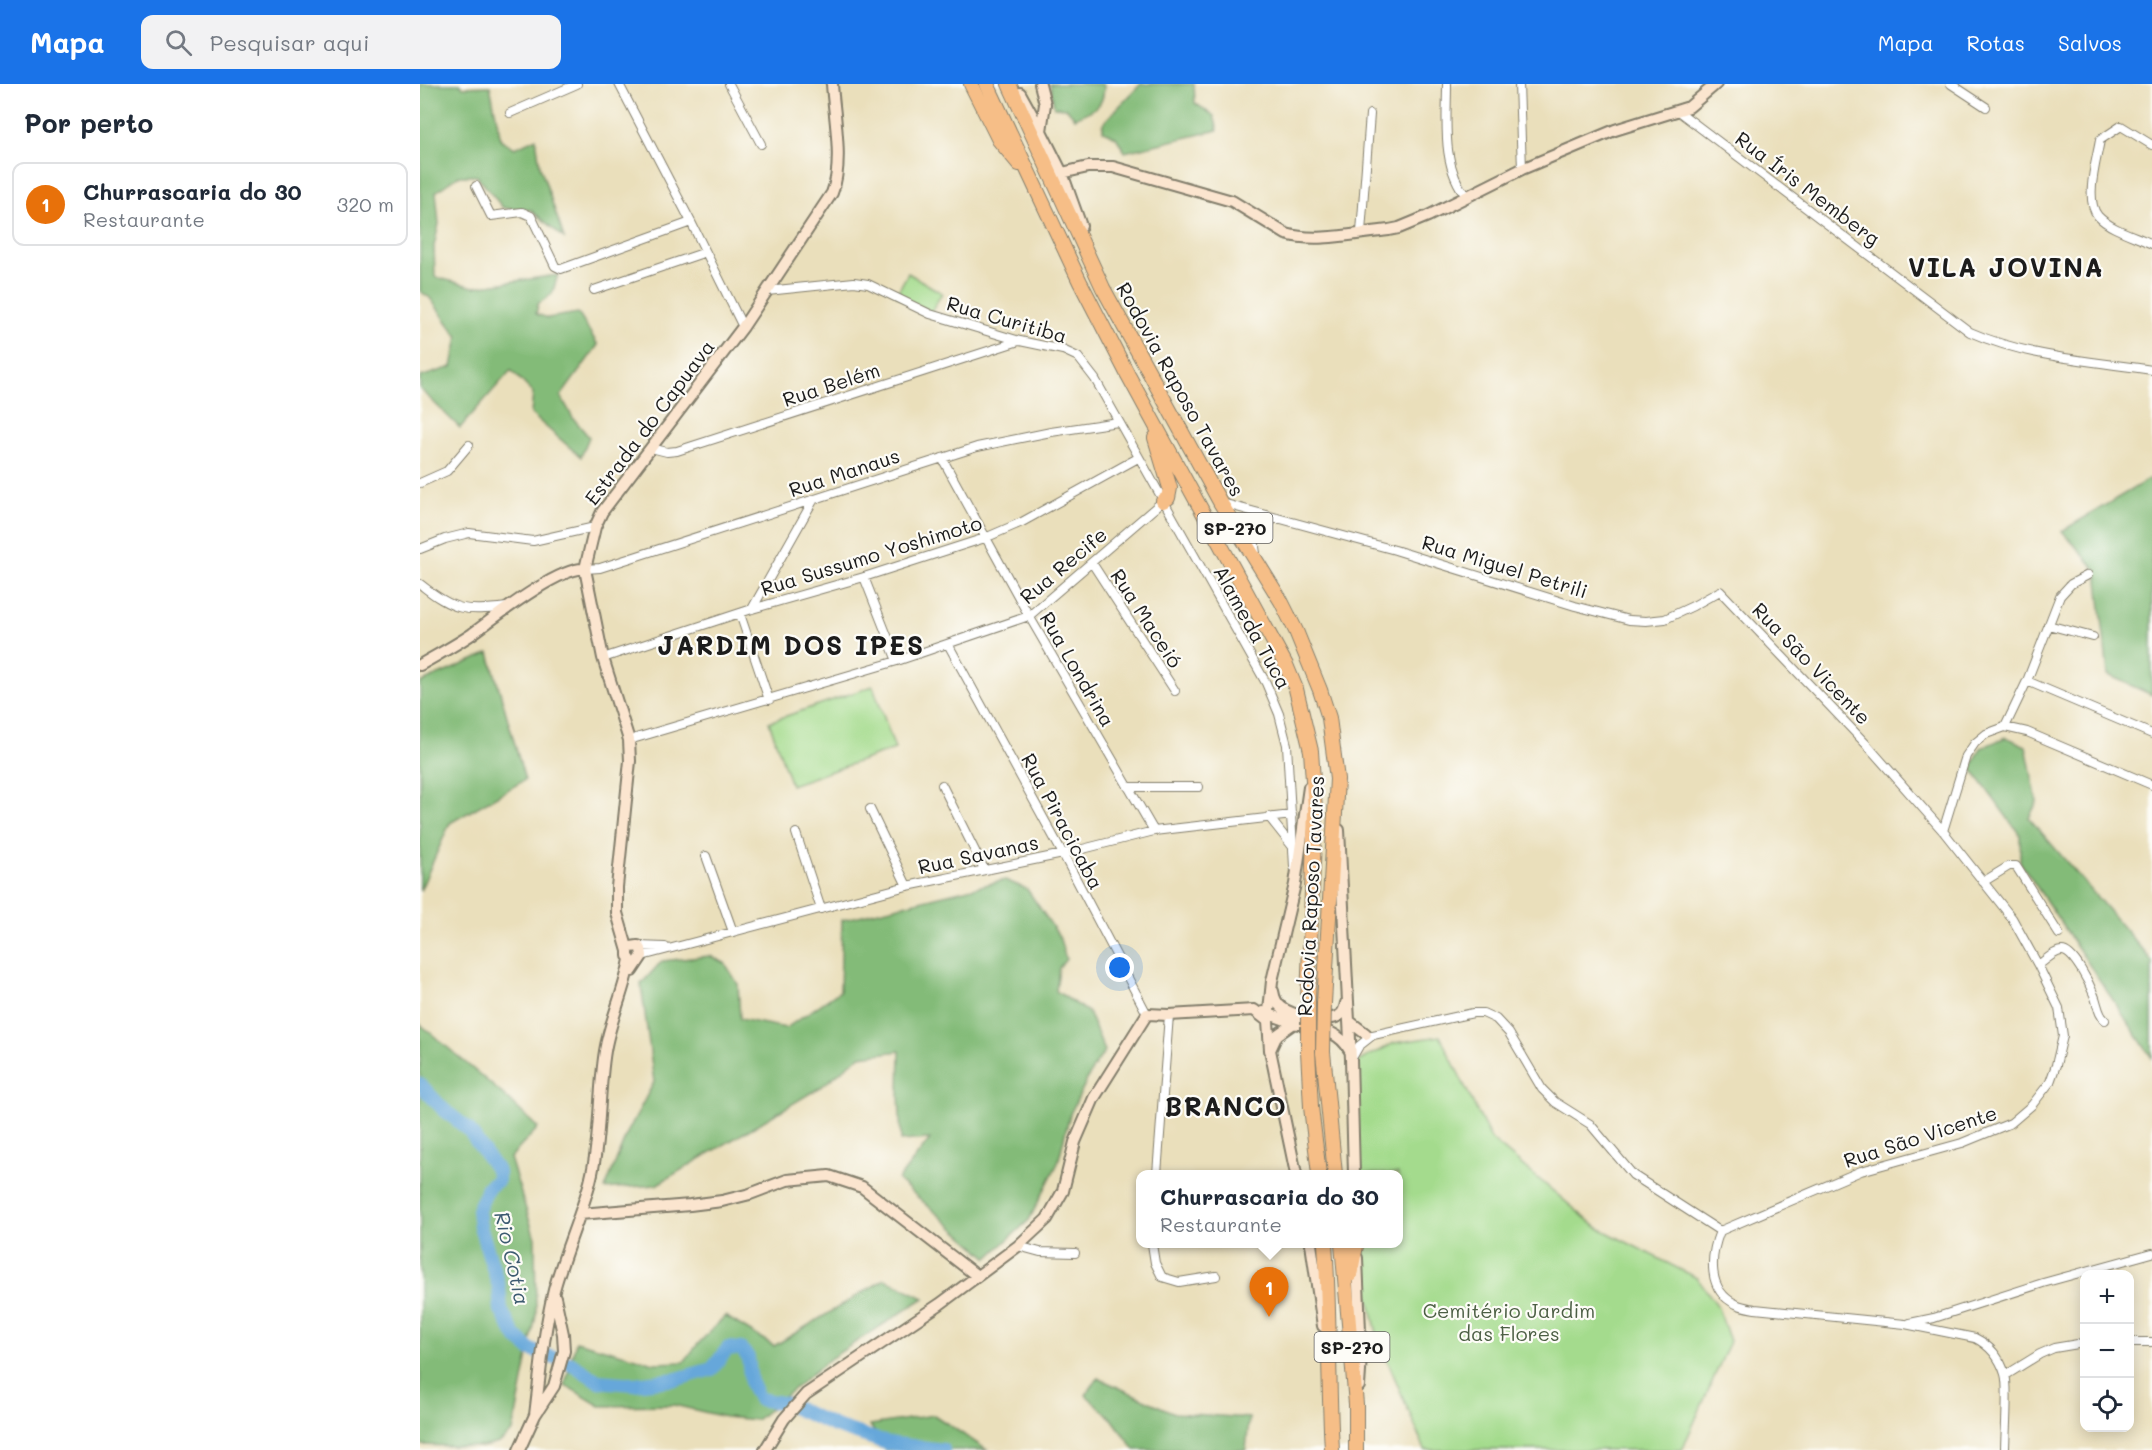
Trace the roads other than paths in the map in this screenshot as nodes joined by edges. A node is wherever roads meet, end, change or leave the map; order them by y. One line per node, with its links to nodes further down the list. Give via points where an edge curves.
1 (577, 84): 16 (street)
2 (618, 84): 26 (street)
3 (729, 84): 19 (street)
4 (832, 84): 32 (street, Estrada do Capuava, via 837,160 834,186)
5 (971, 84): 23 (highway, via 999,140)
6 (987, 84): 23 (highway, Rodovia Raposo Tavares / SP-270)
7 (1009, 84): 30 (highway, Rodovia Raposo Tavares / SP-270)
8 (1014, 84): 18 (street)
9 (1040, 84): 18 (street, via 1045,104)
10 (1447, 84): 25 (street, via 1448,146 1455,177)
11 (1519, 84): 21 (street)
12 (1716, 84): 15 (street, via 1689,107)
13 (1951, 84): 14 (street)
14 (1986, 107)
15 (1678, 111): 21 (street, via 1615,130); 35 (street, Rua Íris Memberg, via 1970,332 2016,349)
16 (510, 113)
17 (1370, 114): 27 (street)
18 (1041, 131): 22 (street)
19 (761, 144)
20 (2152, 145): 28 (street, via 2121,126 2100,140 2091,188 2098,216)
21 (1522, 169): 25 (street)
22 (1062, 173): 27 (street, via 1088,166 1113,167 1232,201 1294,237); 30 (street)
23 (1029, 174): 36 (highway, Rodovia Raposo Tavares / SP-270)
24 (476, 186): 26 (street, via 491,216 522,212 531,216 555,266 561,268)
25 (1467, 197): 27 (street, via 1399,228)
26 (692, 222): 29 (street)
27 (1361, 232)
28 (2152, 244)
29 (706, 252): 31 (street); 33 (street)
30 (1103, 288): 45 (highway, Rodovia Raposo Tavares / SP-270)
31 (594, 290)
32 (767, 291): 33 (street, Estrada do Capuava); 34 (street, Rua Curitiba, via 860,282 930,314)
33 (743, 327): 39 (street, Estrada do Capuava)
34 (1020, 341): 37 (street, Rua Curitiba, via 1078,357); 39 (street, Rua Belém, via 677,451)
35 (2152, 370)
36 (1148, 413): 44 (highway, via 1170,488); 73 (highway, Rodovia Raposo Tavares / SP-270, via 1286,665)
37 (1118, 422): 40 (street, Rua Manaus, via 978,447); 41 (street, Rua Curitiba)
38 (469, 445): 42 (street, via 447,471)
39 (651, 448): 47 (street, Estrada do Capuava)
40 (942, 458): 43 (street, Rua Manaus); 48 (street, Rua Londrina)
41 (1138, 458): 44 (street, Rua Curitiba); 48 (street, Rua Sussumo Yoshimoto)
42 (420, 483)
43 (814, 499): 51 (street, Rua Manaus, via 600,568); 58 (street)
44 (1163, 501): 50 (street, Rua Recife); 80 (street, Alameda Tuca, via 1266,683 1279,714 1287,745)
45 (1220, 502): 46 (street, Rua Miguel Petrili); 52 (highway, Rodovia Raposo Tavares / SP-270)
46 (1276, 518): 52 (street, via 1264,523 1256,537 1254,546); 56 (street, Rua Miguel Petrili, via 1629,620 1665,619)
47 (595, 527): 49 (street, via 533,541 469,533); 51 (street, Estrada do Capuava)
48 (985, 538): 54 (street, Rua Sussumo Yoshimoto); 60 (street, Rua Londrina)
49 (420, 549)
50 (1092, 563): 60 (street, Rua Recife); 68 (street, Rua Maceió)
51 (585, 569): 57 (street, via 571,570); 64 (street, Estrada do Capuava)
52 (1260, 570): 74 (highway, Rodovia Raposo Tavares / SP-270, via 1296,631 1320,690 1329,718)
53 (2088, 575): 61 (street, via 2065,589)
54 (864, 577): 58 (street, Rua Sussumo Yoshimoto); 65 (street)
55 (420, 584): 57 (street, via 455,607)
56 (1720, 591): 83 (street, Rua São Vicente)
57 (508, 607): 66 (street, via 471,635)
58 (752, 609): 59 (street, Rua Sussumo Yoshimoto)
59 (740, 614): 64 (street, Rua Sussumo Yoshimoto); 69 (street)
60 (1029, 616): 63 (street, Rua Recife); 77 (street, Rua Londrina)
61 (2048, 625): 62 (street); 67 (street)
62 (2093, 637)
63 (948, 644): 65 (street, Rua Recife); 86 (street, Rua Piracicaba)
64 (603, 658): 72 (street, Estrada do Capuava)
65 (897, 661): 69 (street, Rua Recife)
66 (420, 665)
67 (2027, 681): 70 (street); 71 (street)
68 (1175, 691)
69 (769, 700): 72 (street, Rua Recife)
70 (2005, 727): 75 (street, via 2027,732); 83 (street, via 1975,742 1966,756)
71 (2152, 734)
72 (629, 740): 95 (street, Estrada do Capuava, via 617,913)
73 (1311, 751): 90 (street, Alameda Tuca); 114 (highway, Rodovia Raposo Tavares / SP-270, bridge, via 1315,810 1308,1051)
74 (1337, 779): 98 (street); 115 (highway, Rodovia Raposo Tavares / SP-270, bridge, via 1323,1052)
75 (2152, 785)
76 (942, 786): 88 (street)
77 (1128, 787): 78 (street); 82 (street, Rua Londrina)
78 (1199, 787)
79 (870, 809): 91 (street)
80 (1292, 815): 81 (street, Rua Savanas); 85 (street, Alameda Tuca)
81 (1269, 817): 82 (street, Rua Savanas); 85 (street)
82 (1154, 831): 86 (street, Rua Savanas)
83 (1943, 831): 89 (street, Rua São Vicente)
84 (795, 833): 92 (street)
85 (1293, 848): 90 (street, Alameda Tuca)
86 (1063, 854): 88 (street, Rua Savanas); 101 (street, Rua Piracicaba)
87 (706, 856): 93 (street)
88 (984, 869): 91 (street, Rua Savanas)
89 (1983, 882): 94 (street, via 2009,866 2016,866); 96 (street, Rua São Vicente, via 2012,918)
90 (1295, 885): 97 (street, Alameda Tuca)
91 (907, 886): 92 (street, Rua Savanas)
92 (821, 909): 93 (street, Rua Savanas)
93 (734, 932): 95 (street, Rua Savanas)
94 (2059, 934)
95 (635, 953): 117 (street, via 607,1040 595,1153)
96 (2038, 965): 104 (street, via 2057,952 2072,955); 118 (street, Rua São Vicente, via 2059,1008 2063,1036 2049,1082 2027,1110 2011,1123 1962,1143 1861,1171)
97 (1272, 981): 98 (street, via 1278,1005 1299,1015 1334,1018 1344,1010); 99 (street, Alameda Tuca)
98 (1347, 996): 105 (street)
99 (1270, 998): 100 (street); 103 (street, Alameda Tuca)
100 (1254, 1011): 102 (street); 103 (street)
101 (1147, 1014): 102 (street); 119 (street, via 1094,1098 1075,1142 1057,1203 1047,1219)
102 (1169, 1015): 112 (street)
103 (1268, 1017): 106 (street); 110 (street, Alameda Tuca)
104 (2105, 1020)
105 (1349, 1021): 108 (street); 109 (street)
106 (1294, 1023): 107 (street); 110 (street, via 1276,1035)
107 (1330, 1031): 108 (street); 111 (street, via 1346,1042)
108 (1350, 1032): 109 (street); 111 (street)
109 (1369, 1035): 111 (street); 118 (street, via 1484,1013 1509,1033 1542,1089 1590,1124 1633,1175)
110 (1270, 1050): 113 (street, Alameda Tuca)
111 (1351, 1055): 116 (street)
112 (1157, 1170)
113 (1295, 1170)
114 (1319, 1170)
115 (1335, 1170)
116 (1354, 1170)
117 (580, 1214): 127 (street, via 722,1201 787,1180 829,1176 862,1187); 129 (street)
118 (1720, 1231): 130 (street, via 1714,1246 1712,1272 1718,1289 1734,1304)
119 (1017, 1246): 125 (street, via 1040,1252); 127 (street)
120 (1153, 1248): 128 (street, via 1162,1277 1179,1282)
121 (1312, 1248): 134 (street)
122 (1325, 1248): 134 (highway, SP-270)
123 (1351, 1248): 136 (highway, SP-270, via 1347,1289)
124 (1351, 1248): 136 (street, via 1361,1356)
125 (1075, 1253)
126 (2152, 1253): 130 (street)
127 (977, 1276): 139 (street, via 812,1389 784,1419)
128 (1216, 1276)
129 (554, 1292): 137 (street); 137 (street, via 564,1351 554,1386)
130 (1905, 1324): 135 (street, via 1985,1343)
131 (2134, 1342): 132 (street)
132 (2152, 1342)
133 (2080, 1344): 135 (street, via 2047,1351)
134 (1329, 1362): 140 (highway, SP-270)
135 (2006, 1375): 142 (street)
136 (1356, 1404): 141 (highway, SP-270)
137 (535, 1415): 138 (street)
138 (519, 1450)
139 (765, 1450)
140 (1332, 1450)
141 (1356, 1450)
142 (2005, 1450)

